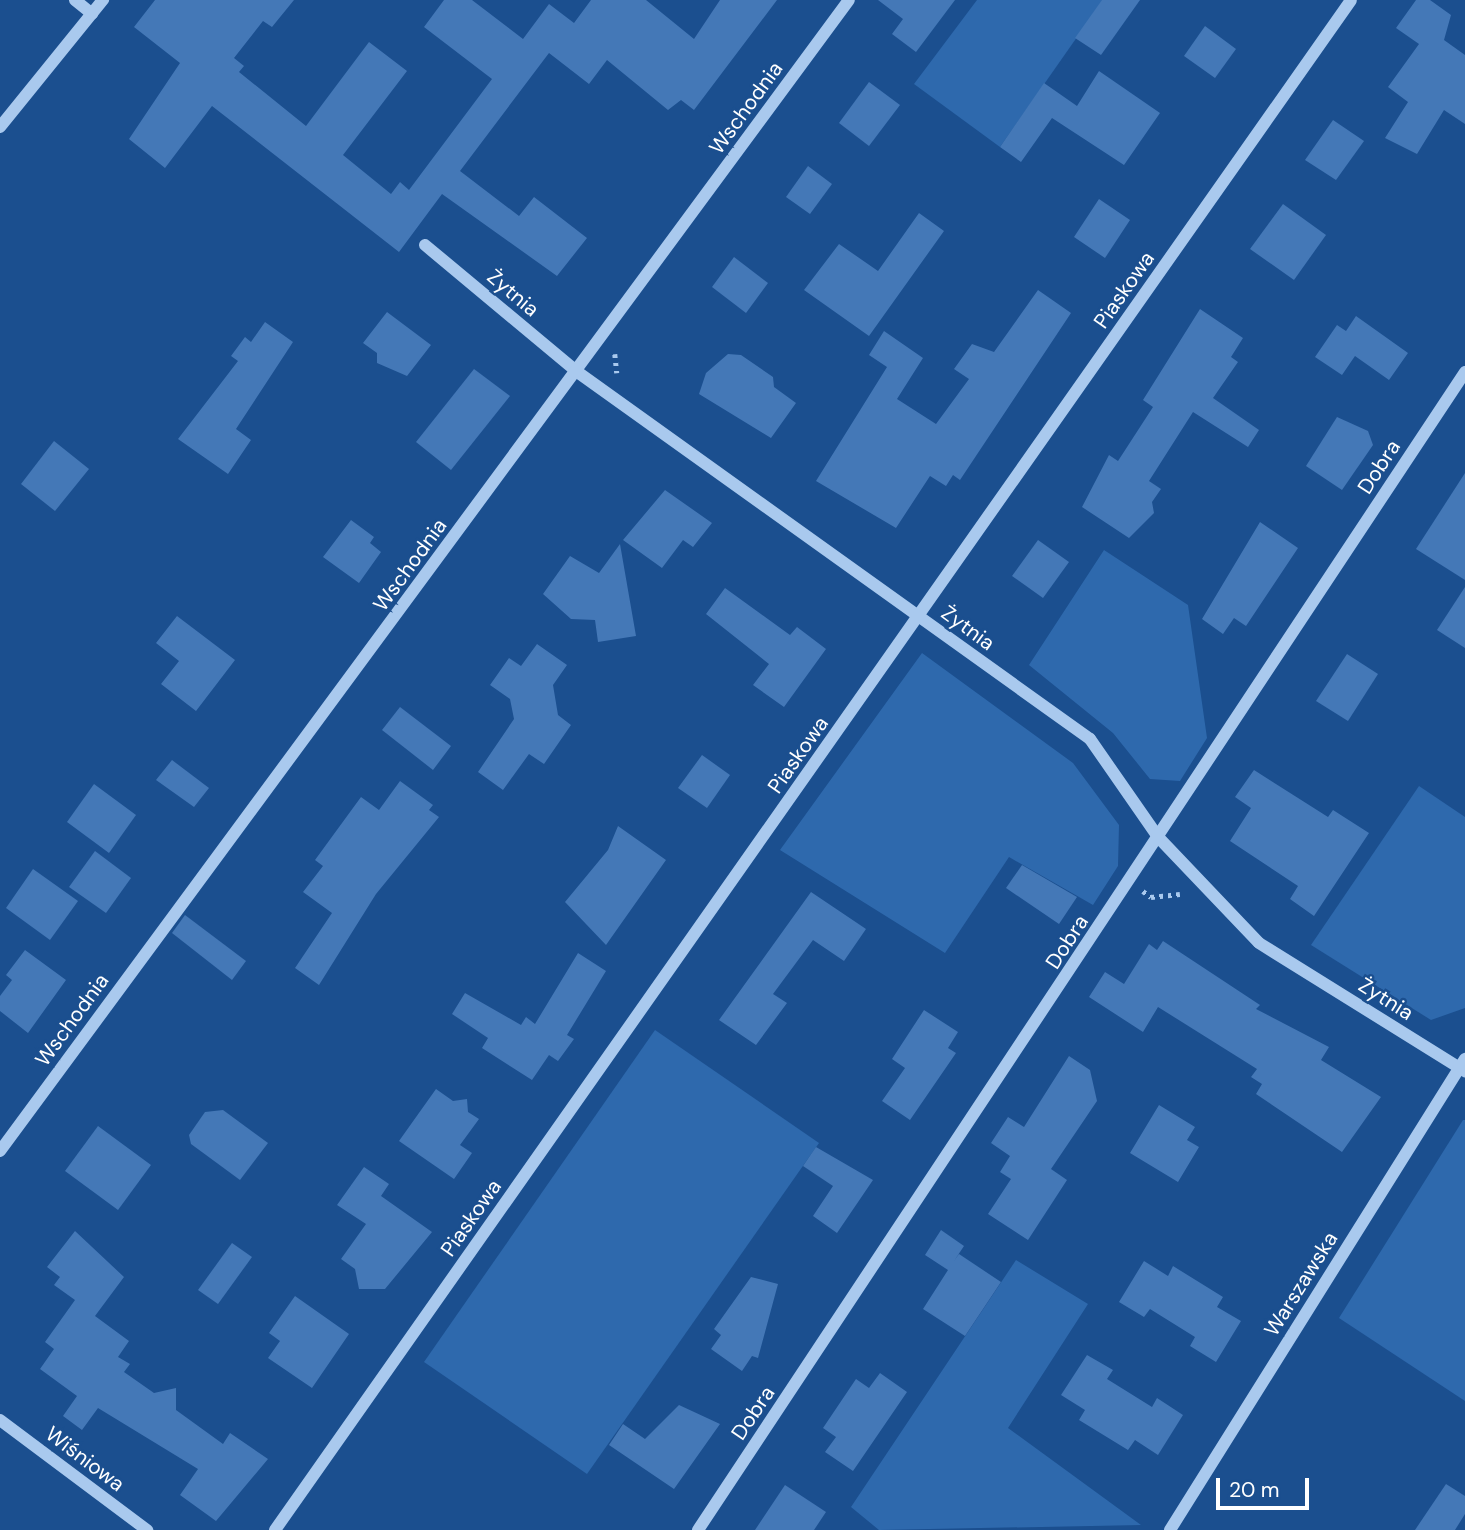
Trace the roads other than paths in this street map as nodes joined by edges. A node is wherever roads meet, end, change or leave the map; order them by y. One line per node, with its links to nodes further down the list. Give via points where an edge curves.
1 (75, 0): 5 (street)
2 (103, 0): 5 (street)
3 (849, 0): 8 (street, Wschodnia)
4 (1352, 0): 10 (street, Piaskowa)
5 (92, 14): 6 (street)
6 (0, 127)
7 (425, 245): 8 (street, Żytnia)
8 (576, 371): 10 (street, Żytnia); 13 (street, Wschodnia)
9 (1465, 372): 11 (street, Dobra)
10 (919, 617): 11 (street, Żytnia, via 1090,739); 16 (street, Piaskowa)
11 (1158, 837): 12 (street, Żytnia, via 1259,943); 17 (street, Dobra)
12 (1463, 1066): 18 (street, Warszawska)
13 (0, 1151)
14 (0, 1420): 15 (street, Wiśniowa)
15 (147, 1530)
16 (275, 1530)
17 (698, 1530)
18 (1170, 1530)

